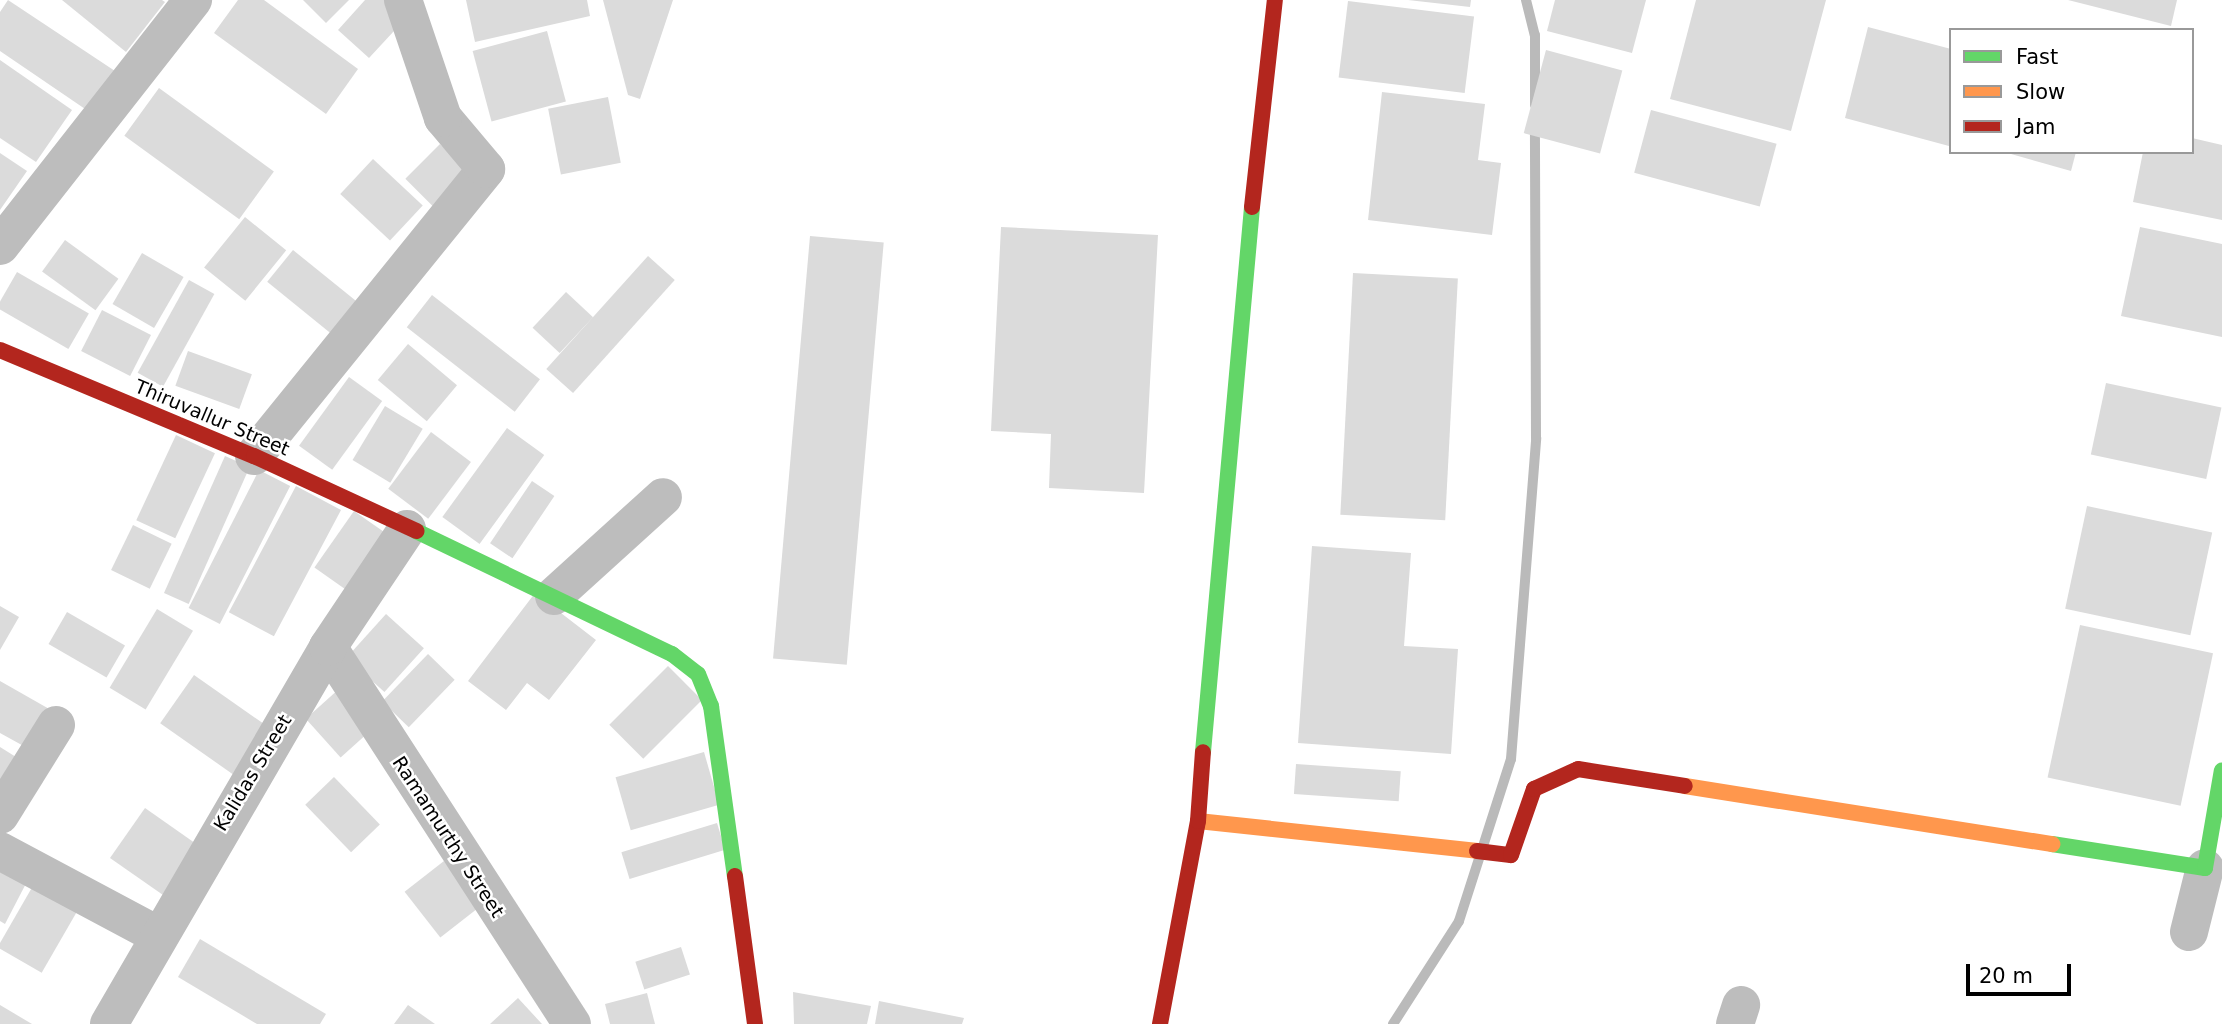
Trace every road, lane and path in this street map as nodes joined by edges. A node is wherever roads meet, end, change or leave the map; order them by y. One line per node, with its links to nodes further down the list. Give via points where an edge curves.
1 (193, 0): 4 (street)
2 (403, 0): 6 (street, via 443,118 486,169)
3 (1275, 0): 14 (street, via 1233,375)
4 (0, 246)
5 (0, 350): 6 (street, Thiruvallur Street)
6 (254, 456): 8 (street, Thiruvallur Street)
7 (663, 497): 9 (street)
8 (407, 529): 9 (street, Thiruvallur Street); 10 (street, Kalidas Street)
9 (554, 596): 21 (street, Thiruvallur Street, via 671,654 698,674 711,706)
10 (328, 647): 18 (street, Kalidas Street); 20 (street, Ramamurthy Street)
11 (56, 725): 13 (street)
12 (2222, 770): 16 (street)
13 (0, 815)
14 (1198, 821): 16 (street, via 1511,855 1534,789 1578,769); 22 (street)
15 (0, 851): 18 (street)
16 (2205, 868): 17 (street)
17 (2189, 932)
18 (157, 935): 19 (street, Kalidas Street)
19 (109, 1024)
20 (572, 1024)
21 (755, 1024)
22 (1160, 1024)

